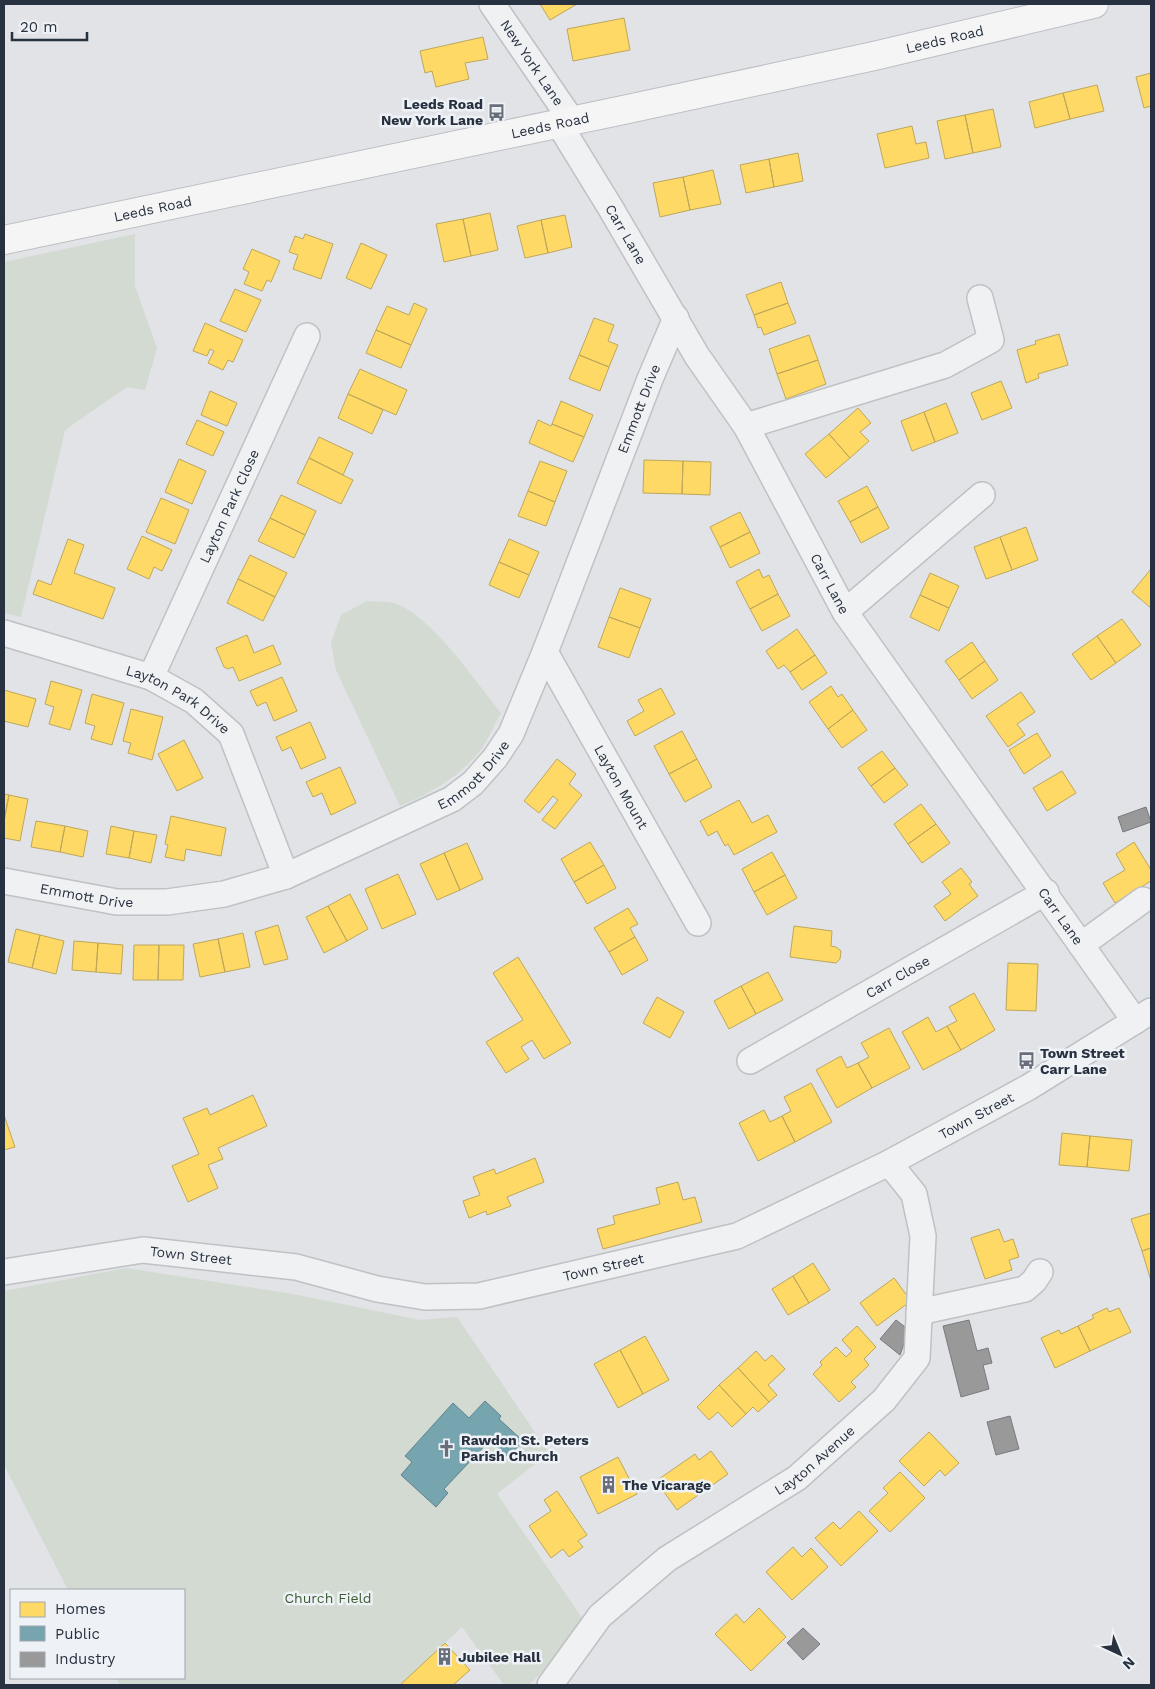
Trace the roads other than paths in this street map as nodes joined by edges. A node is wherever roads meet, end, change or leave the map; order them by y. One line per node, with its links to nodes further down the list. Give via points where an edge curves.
1 (492, 4): 3 (street, New York Lane)
2 (1094, 4): 3 (main road, Leeds Road, via 874,56)
3 (565, 122): 4 (main road, Leeds Road); 6 (street, Carr Lane)
4 (4, 240)
5 (980, 298): 8 (street, via 991,340 945,365)
6 (676, 318): 8 (street, Carr Lane, via 697,356); 12 (street, Emmott Drive)
7 (307, 336): 13 (street, Layton Park Close)
8 (746, 426): 10 (street, Carr Lane)
9 (982, 495): 10 (street)
10 (845, 612): 16 (street, Carr Lane)
11 (4, 633): 13 (street, Layton Park Drive)
12 (545, 652): 14 (street, Emmott Drive, via 511,734 473,783 452,799); 18 (street, Layton Mount)
13 (151, 677): 14 (street, Layton Park Drive, via 194,701 231,734)
14 (286, 876): 15 (street, Emmott Drive, via 224,894 167,902 118,902)
15 (4, 881)
16 (1046, 892): 19 (street, Carr Lane); 21 (street, Carr Close)
17 (1143, 900): 19 (street)
18 (698, 923)
19 (1081, 945): 20 (street, Carr Lane)
20 (1143, 1016): 22 (street, Town Street, via 1029,1087)
21 (750, 1061)
22 (889, 1163): 23 (street, Town Street, via 737,1236 479,1296 425,1297 377,1289 296,1267 143,1250); 25 (street, Layton Avenue, via 914,1194 923,1236)
23 (4, 1272)
24 (1040, 1272): 25 (street, via 1025,1289)
25 (919, 1312): 26 (street, Layton Avenue, via 917,1358 884,1400 797,1478 667,1559 600,1616)
26 (550, 1685)

